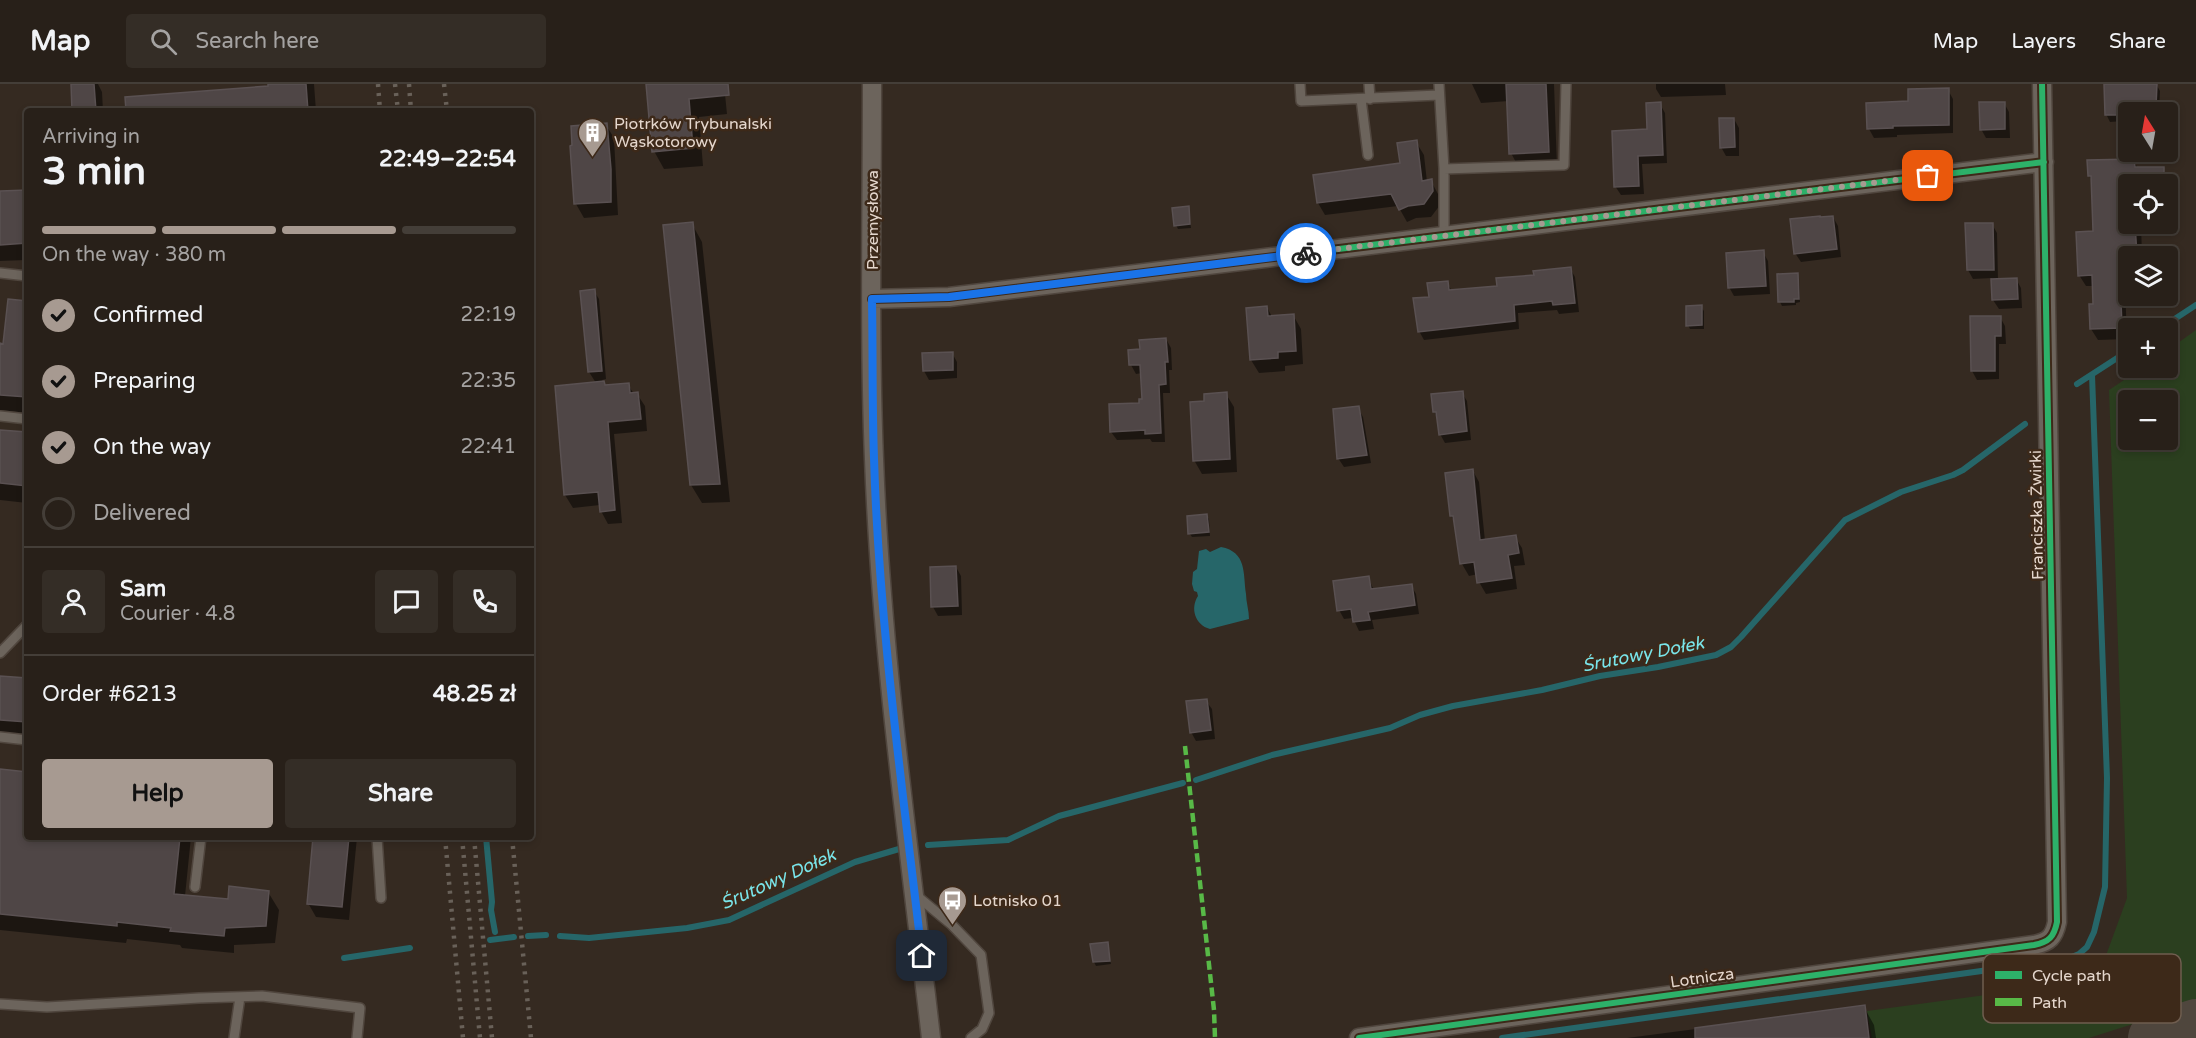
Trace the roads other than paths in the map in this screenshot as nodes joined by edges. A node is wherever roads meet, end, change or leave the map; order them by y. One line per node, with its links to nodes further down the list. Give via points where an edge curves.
1 (872, 84): 15 (street, Przemysłowa)
2 (1300, 84): 8 (lane, via 1301,101)
3 (1369, 84): 8 (lane)
4 (1439, 84): 7 (lane)
5 (1566, 84): 11 (lane, via 1564,165)
6 (2042, 84): 10 (street, Franciszka Żwirki)
7 (1439, 95): 8 (lane); 11 (lane)
8 (1365, 99): 9 (lane)
9 (1368, 155)
10 (2044, 162): 12 (street); 27 (street, Franciszka Żwirki, via 2057,922)
11 (1444, 169): 12 (lane)
12 (1444, 236): 15 (street, via 949,297)
13 (0, 273): 14 (lane)
14 (24, 276)
15 (872, 299): 25 (street, Przemysłowa, via 874,459 882,585)
16 (0, 416): 17 (lane)
17 (24, 419)
18 (24, 629): 19 (lane)
19 (0, 653)
20 (0, 737): 21 (lane)
21 (24, 740)
22 (201, 840): 24 (lane)
23 (377, 840): 26 (lane)
24 (195, 887)
25 (915, 895): 32 (street, Przemysłowa); 33 (lane, via 966,937 981,955 989,1013 982,1029)
26 (381, 898)
27 (2048, 942): 34 (street, Lotnicza)
28 (240, 997): 29 (lane, via 46,1007); 30 (lane); 31 (lane, via 262,996 360,1008)
29 (0, 1004)
30 (234, 1038)
31 (357, 1038)
32 (931, 1038)
33 (971, 1038)
34 (1359, 1038)

